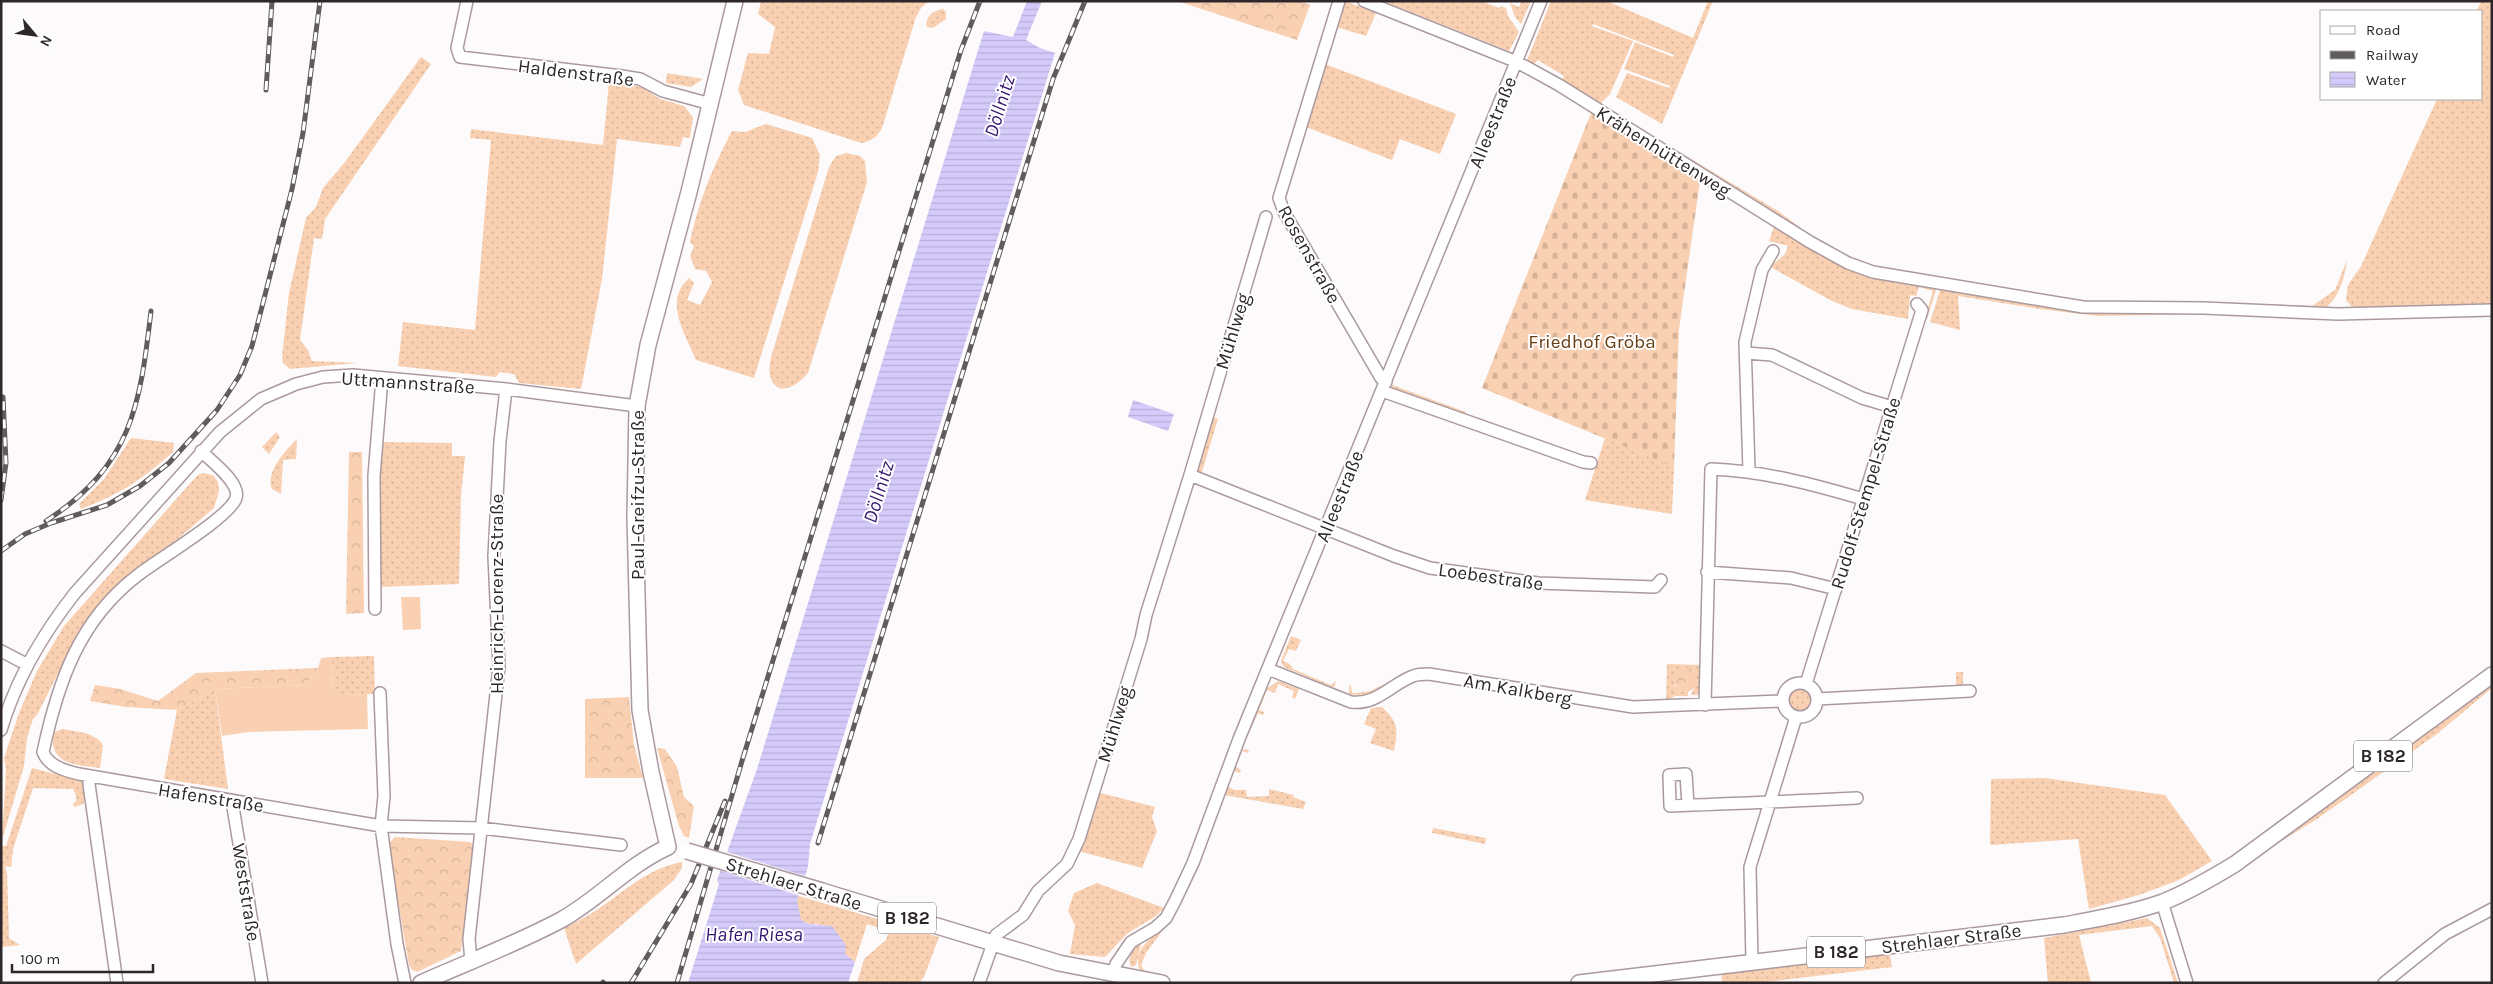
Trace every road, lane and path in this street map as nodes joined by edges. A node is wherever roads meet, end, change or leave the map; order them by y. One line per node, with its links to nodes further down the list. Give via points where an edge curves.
1 (467, 1): 7 (street, Haldenstraße, via 457,48 460,57 640,79 663,91)
2 (735, 1): 7 (main road, Paul-Greifzu-Straße)
3 (1339, 1): 14 (street, Rosenstraße, via 1279,198)
4 (1364, 1): 6 (street, Krähenhüttenweg)
5 (1541, 1): 6 (street, Alleestraße)
6 (1517, 62): 11 (street, Krähenhüttenweg, via 1810,242 1848,263 1873,272 2083,307 2338,314); 14 (street, Alleestraße)
7 (711, 104): 16 (main road, Paul-Greifzu-Straße, via 648,345)
8 (1266, 217): 21 (street, Mühlweg)
9 (1772, 251): 12 (street, via 1762,270 1745,342)
10 (1917, 304): 17 (street, Rudolf-Stempel-Straße, via 1922,310)
11 (2492, 310)
12 (1746, 353): 17 (street, via 1772,355 1862,398); 20 (street)
13 (382, 378): 15 (street, Uttmannstraße); 18 (street, Uttmannstraße, via 353,375 323,377 275,391 248,408); 27 (street, via 374,476)
14 (1384, 386): 19 (street, via 1583,462); 23 (street, Alleestraße)
15 (506, 389): 16 (street, Uttmannstraße); 46 (street, Heinrich-Lorenz-Straße, via 494,556 499,667)
16 (637, 406): 48 (main road, Paul-Greifzu-Straße, via 635,499 640,710)
17 (1892, 407): 22 (street, Rudolf-Stempel-Straße)
18 (201, 451): 29 (street, Uttmannstraße, via 75,593); 40 (street, Hafenstraße, via 235,486 237,495 234,503 137,576 98,615 63,676 43,752 45,759 62,770)
19 (1591, 462)
20 (1749, 471): 22 (street, via 1800,480); 24 (street, via 1711,470)
21 (1190, 475): 23 (street); 51 (street, Mühlweg, via 1079,839 1067,864 1038,891 1023,915 1002,929)
22 (1863, 499): 26 (street, Rudolf-Stempel-Straße)
23 (1325, 529): 25 (street, Loebestraße, via 1430,568 1504,580 1655,587); 30 (street, Alleestraße)
24 (1708, 572): 26 (street, via 1791,578); 37 (street)
25 (1660, 580)
26 (1836, 589): 32 (street, Rudolf-Stempel-Straße)
27 (376, 609)
28 (1, 651): 29 (street)
29 (26, 664): 39 (street, Uttmannstraße)
30 (1268, 669): 37 (street, Am Kalkberg, via 1351,702 1362,703 1376,699 1414,676 1429,674 1623,706); 54 (street, Alleestraße, via 1193,863 1175,901 1166,918 1131,942)
31 (2492, 675): 49 (main road, Strehlaer Straße / B 182, via 2275,836 2200,885)
32 (1806, 684): 35 (street, via 1813,688); 36 (street, via 1796,683 1788,687)
33 (1970, 691): 35 (street)
34 (380, 693): 45 (street, via 384,796)
35 (1817, 699): 38 (street, via 1811,713)
36 (1782, 701): 37 (street, Am Kalkberg); 38 (street, via 1786,712)
37 (1705, 705)
38 (1796, 717): 43 (street)
39 (1, 730)
40 (90, 776): 42 (street, Hafenstraße); 56 (street)
41 (1857, 798): 43 (street)
42 (234, 801): 45 (street, Hafenstraße); 57 (street, Weststraße)
43 (1770, 802): 44 (street); 53 (street, via 1750,867)
44 (1688, 805)
45 (381, 826): 46 (street, Hafenstraße); 58 (street)
46 (481, 828): 47 (street); 52 (street, Heinrich-Lorenz-Straße, via 469,939)
47 (621, 844)
48 (668, 847): 51 (main road, Strehlaer Straße / B 182, bridge); 52 (main road, via 650,855 562,919)
49 (2162, 902): 53 (main road, Strehlaer Straße / B 182, via 2064,925); 63 (street)
50 (2492, 909): 64 (street, via 2445,934)
51 (992, 944): 54 (main road, Strehlaer Straße / B 182); 60 (street)
52 (471, 961): 59 (main road)
53 (1752, 962): 55 (main road, Strehlaer Straße / B 182)
54 (1113, 974): 61 (main road, Strehlaer Straße / B 182)
55 (1627, 980): 62 (main road, Strehlaer Straße / B 182)
56 (117, 983)
57 (262, 983)
58 (405, 983)
59 (421, 983)
60 (979, 983)
61 (1162, 983)
62 (1579, 983)
63 (2187, 983)
64 (2384, 983)

